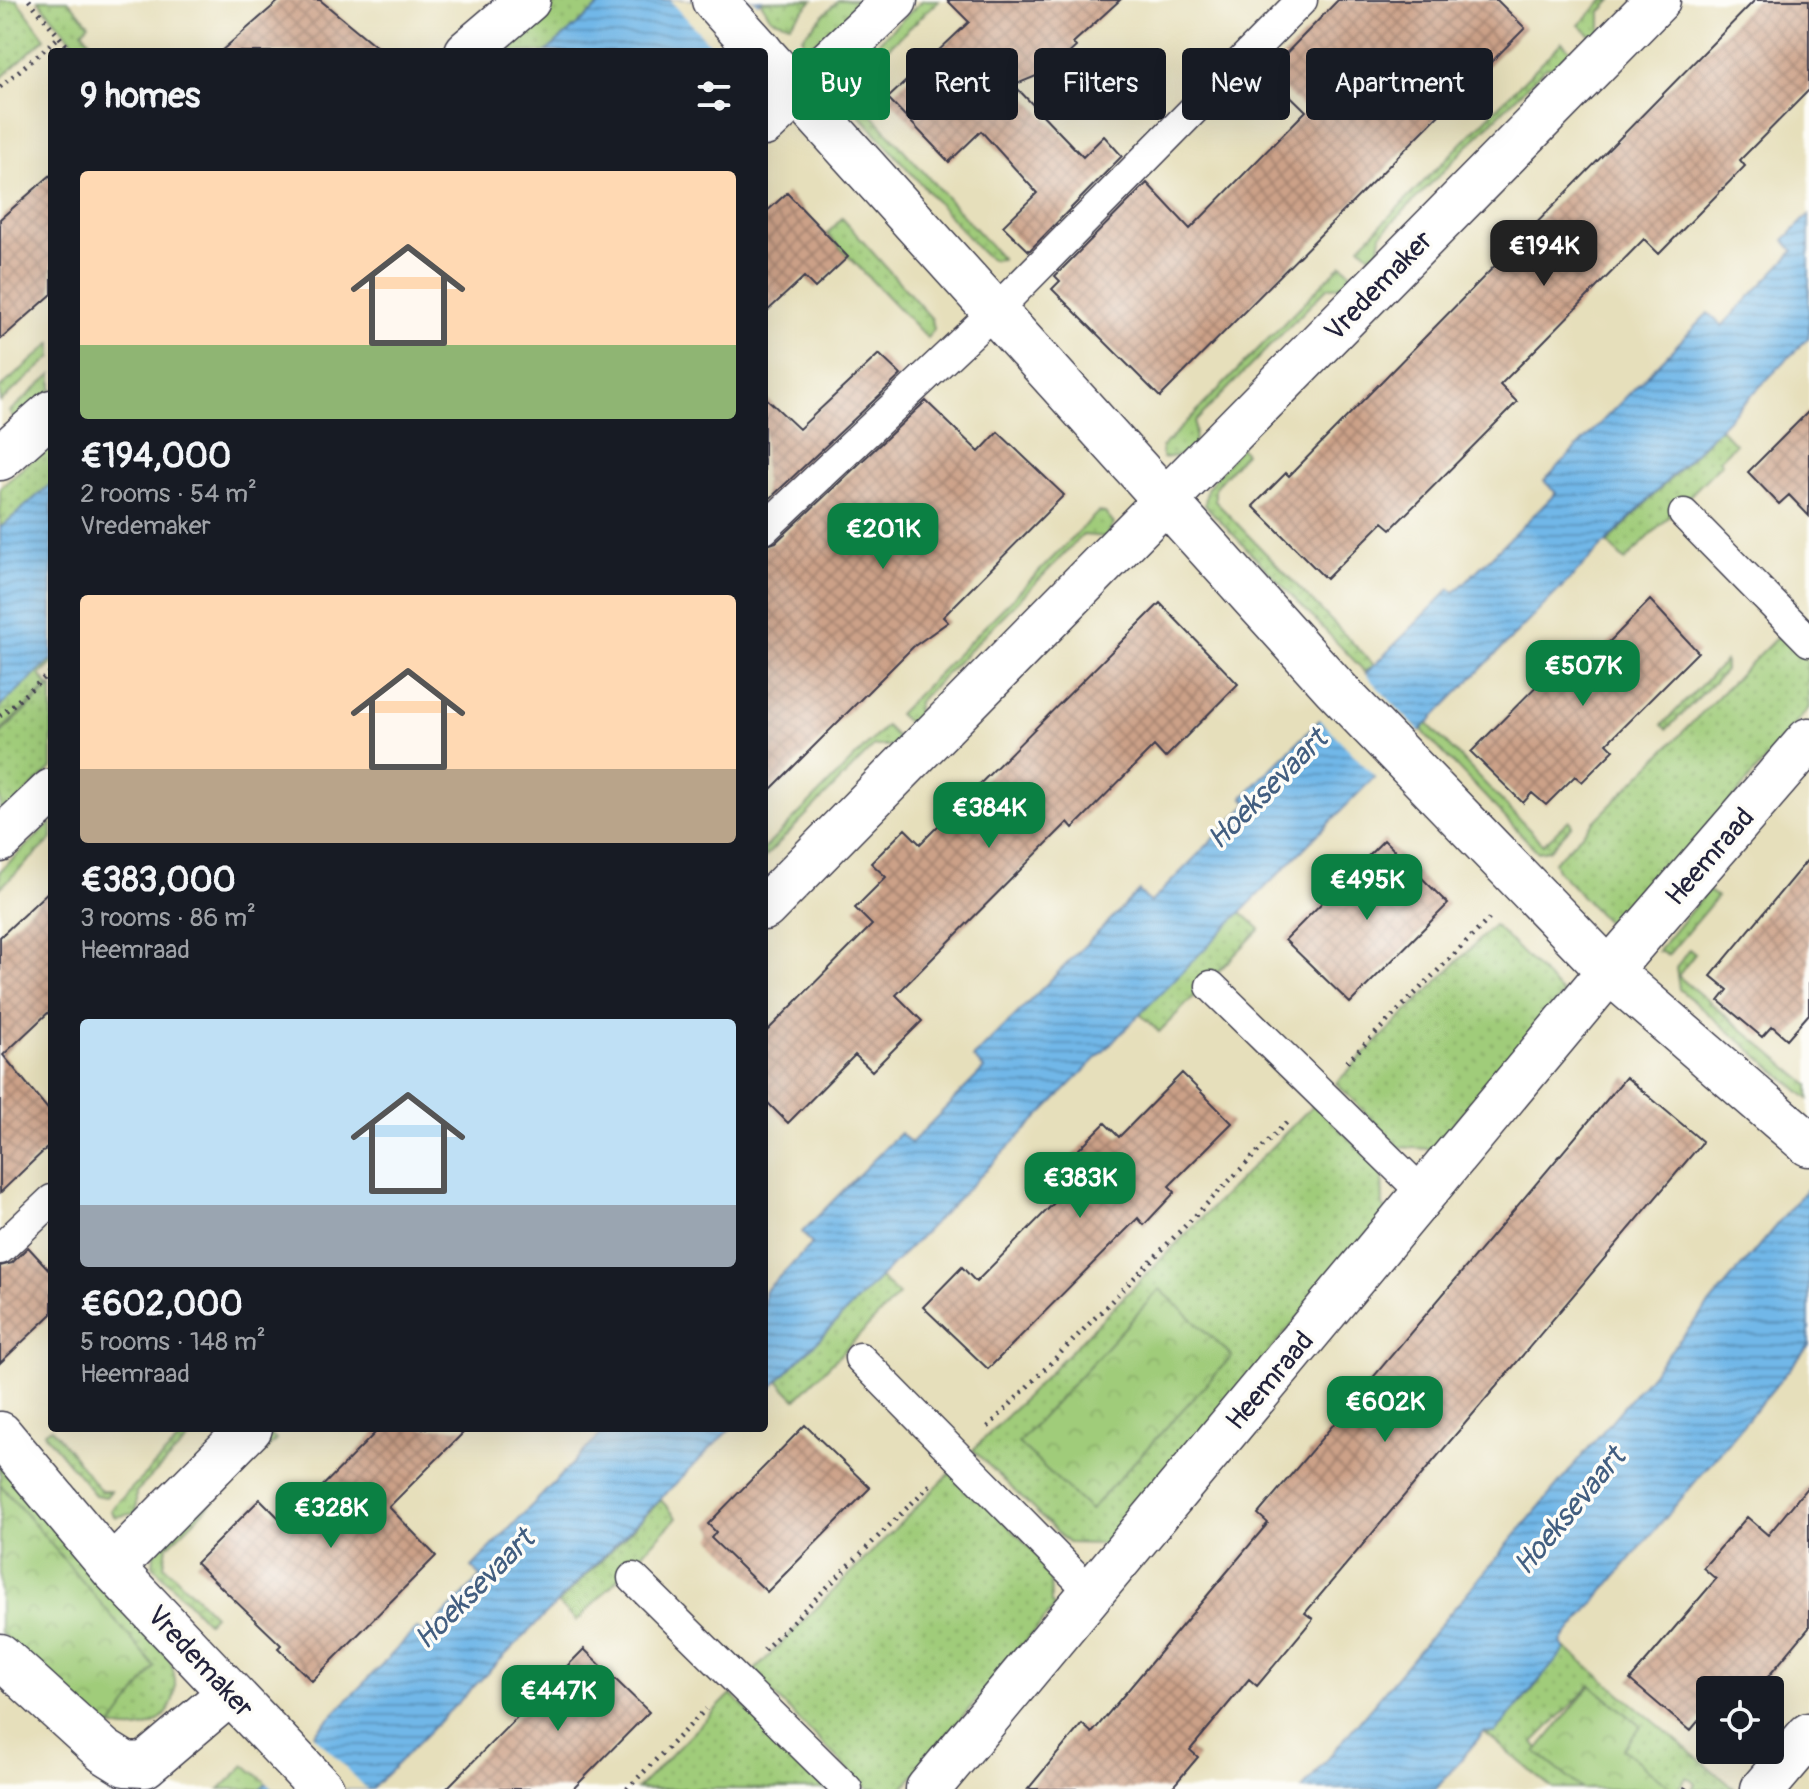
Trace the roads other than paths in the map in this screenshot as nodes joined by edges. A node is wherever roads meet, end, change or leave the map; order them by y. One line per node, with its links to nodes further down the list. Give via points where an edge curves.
1 (528, 0): 7 (street)
2 (714, 0): 6 (street)
3 (895, 0): 8 (street)
4 (1302, 0): 14 (lane)
5 (1658, 0): 17 (street, Vredemaker)
6 (756, 47)
7 (472, 48)
8 (844, 48)
9 (768, 60): 10 (street)
10 (792, 87)
11 (792, 98): 12 (street)
12 (768, 120)
13 (821, 120): 14 (street)
14 (994, 312): 17 (street); 19 (lane)
15 (48, 416): 16 (street)
16 (0, 458)
17 (1166, 502): 24 (street, Vredemaker); 25 (street, via 1335,688)
18 (1684, 514): 20 (lane)
19 (768, 525)
20 (1809, 641)
21 (1809, 740): 25 (street, Heemraad)
22 (48, 795): 23 (street)
23 (0, 840)
24 (768, 904)
25 (1609, 971): 27 (street); 28 (street, Heemraad)
26 (1211, 986): 28 (lane)
27 (1809, 1144)
28 (1423, 1193): 36 (street, Heemraad)
29 (48, 1204): 30 (lane)
30 (0, 1249)
31 (860, 1358): 36 (lane)
32 (246, 1432): 34 (street)
33 (0, 1434): 34 (street, Vredemaker)
34 (112, 1568): 38 (street, Vredemaker)
35 (633, 1578): 41 (lane)
36 (1092, 1593): 42 (street, Heemraad)
37 (8, 1678): 38 (street, via 125,1764 145,1765)
38 (230, 1693): 40 (street, Vredemaker)
39 (1809, 1735): 43 (street)
40 (322, 1789)
41 (847, 1789)
42 (928, 1789)
43 (1763, 1789)

